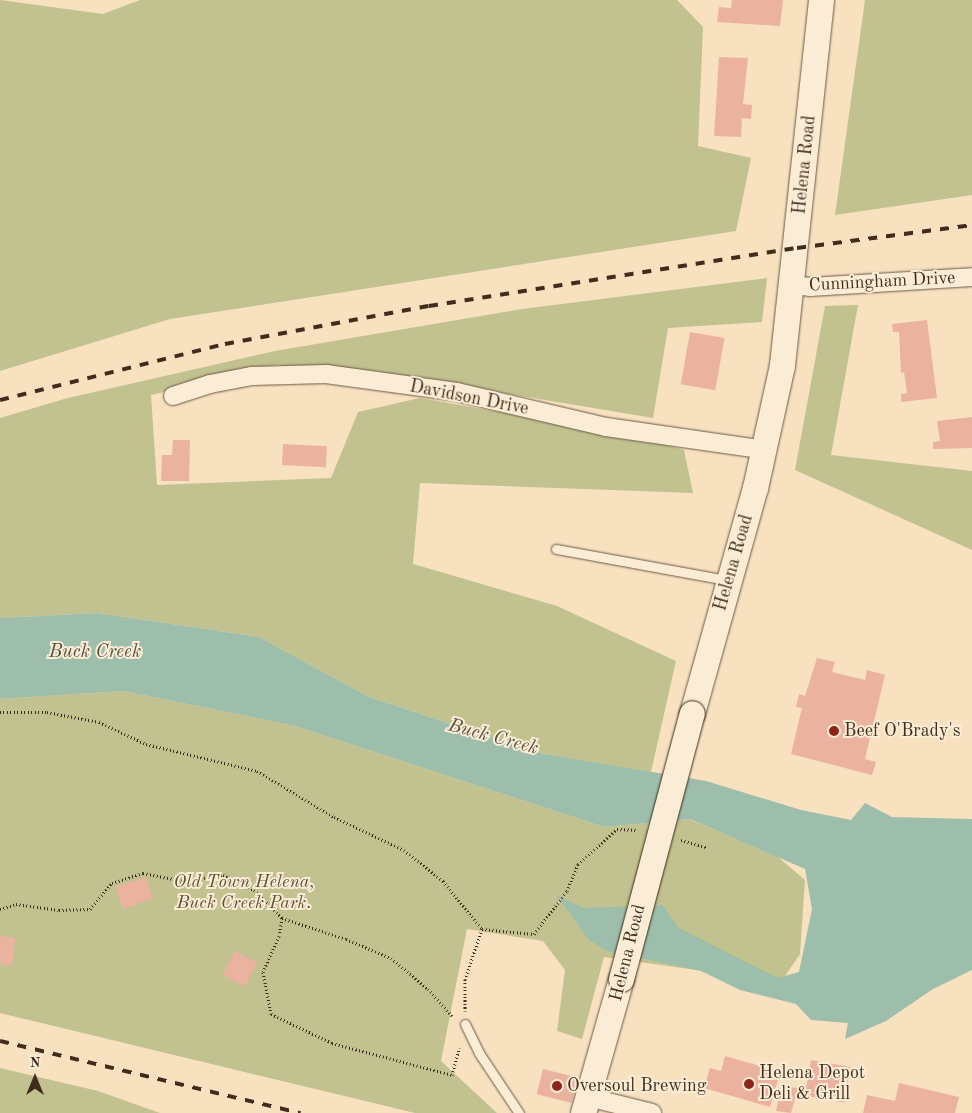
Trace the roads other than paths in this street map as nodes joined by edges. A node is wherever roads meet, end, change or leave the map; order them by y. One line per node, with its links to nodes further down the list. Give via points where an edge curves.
1 (821, 0): 3 (main road, Helena Road)
2 (972, 277): 3 (street, Cunningham Drive, via 810,287)
3 (792, 285): 5 (main road, Helena Road, via 782,365)
4 (173, 396): 5 (street, Davidson Drive, via 210,384 252,376 326,374 457,392 606,426)
5 (764, 450): 7 (main road, Helena Road)
6 (556, 548): 7 (lane)
7 (729, 580): 9 (main road, Helena Road, bridge)
8 (465, 1024): 10 (lane, via 479,1053)
9 (586, 1105): 11 (street)
10 (519, 1113)
11 (652, 1113)

